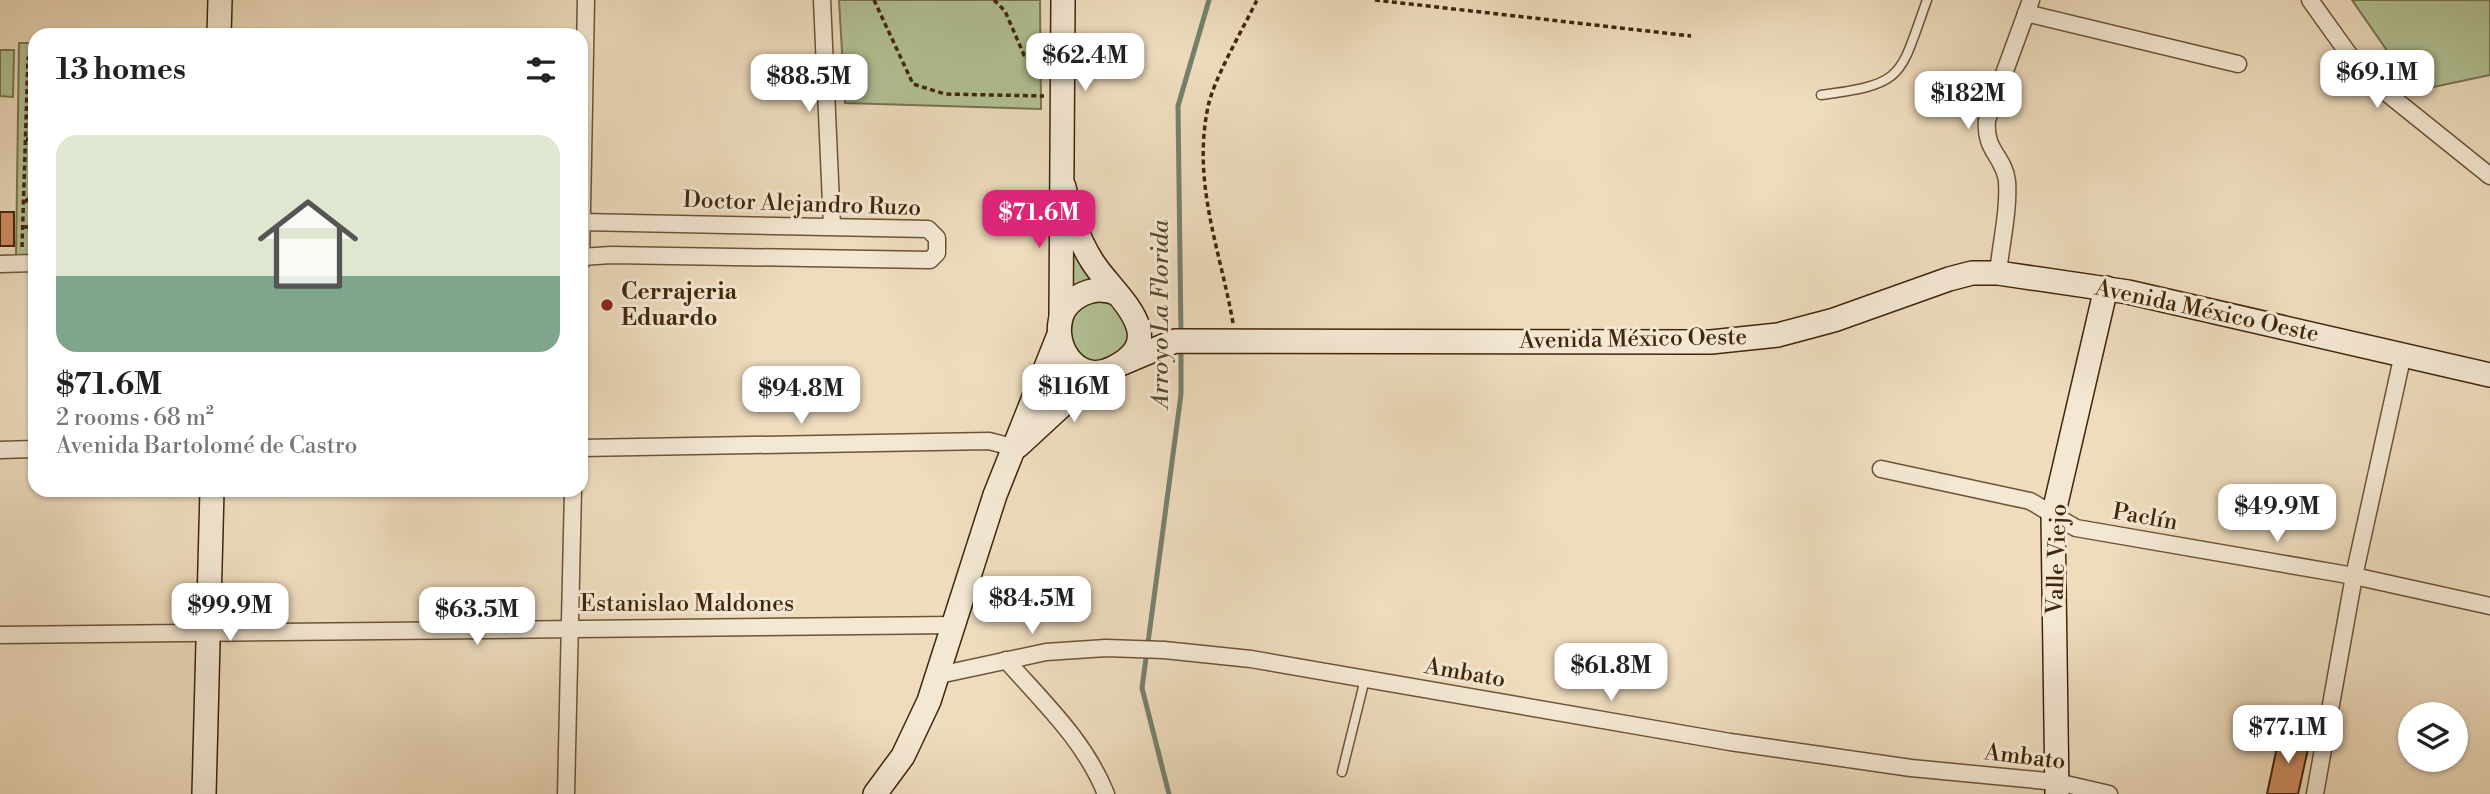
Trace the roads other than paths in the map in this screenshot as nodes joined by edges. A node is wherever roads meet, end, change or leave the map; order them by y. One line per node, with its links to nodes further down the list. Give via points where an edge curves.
1 (220, 0): 8 (main road)
2 (586, 0): 9 (street)
3 (822, 0): 15 (street)
4 (1063, 0): 13 (main road)
5 (1927, 0): 11 (lane, via 1904,64 1892,78 1870,89)
6 (2309, 0): 12 (street, via 2363,74)
7 (2028, 7): 10 (street); 19 (street, via 1987,120 1986,136 2007,177)
8 (219, 28)
9 (585, 28)
10 (2238, 65)
11 (1821, 95)
12 (2490, 176)
13 (1064, 187): 21 (main road, via 1085,250); 22 (main road)
14 (588, 222): 15 (street, Doctor Alejandro Ruzo)
15 (832, 226): 16 (street, Doctor Alejandro Ruzo, via 928,229 937,238 937,253 930,260)
16 (588, 258)
17 (0, 264): 18 (street)
18 (28, 264)
19 (1997, 274): 20 (main road, Avenida México Oeste); 23 (main road, Avenida México Oeste, via 1972,273 1949,279 1778,335 1711,342)
20 (2106, 288): 24 (main road, Avenida México Oeste); 34 (main road, Valle Viejo)
21 (1123, 299): 22 (main road, via 1099,290 1084,293 1067,305); 23 (main road); 25 (main road, via 1135,314 1139,334 1131,354)
22 (1060, 326): 25 (main road, via 1063,351 1077,366 1090,371); 28 (main road)
23 (1175, 341): 25 (main road, Avenida México Oeste)
24 (2403, 354): 26 (main road, Avenida México Oeste); 35 (street)
25 (1116, 367): 28 (main road, via 1069,399)
26 (2490, 374)
27 (588, 448): 28 (street, via 989,441)
28 (1016, 448): 37 (main road, via 991,507)
29 (28, 449): 30 (street)
30 (0, 450)
31 (1881, 469): 34 (street, Paclín, via 2030,502)
32 (212, 497): 39 (main road)
33 (573, 497): 38 (street)
34 (2053, 516): 35 (street, Paclín, via 2076,528); 45 (main road, Valle Viejo)
35 (2354, 576): 36 (street, Paclín); 51 (street)
36 (2490, 606)
37 (954, 625): 38 (street, Estanislao Maldones); 42 (main road)
38 (569, 628): 39 (street, Estanislao Maldones); 47 (street)
39 (209, 631): 40 (street, Estanislao Maldones); 46 (main road)
40 (0, 635)
41 (1006, 660): 42 (street, Ambato); 43 (street, Ambato, via 1074,649 1131,648 1251,659); 49 (street, via 1070,732)
42 (939, 675): 48 (main road, via 903,756)
43 (1365, 679): 44 (lane); 45 (street, Ambato, via 1730,742)
44 (1342, 772)
45 (2057, 788): 50 (street, Ambato)
46 (204, 794)
47 (566, 794)
48 (875, 794)
49 (1106, 794)
50 (2109, 794)
51 (2315, 794)

